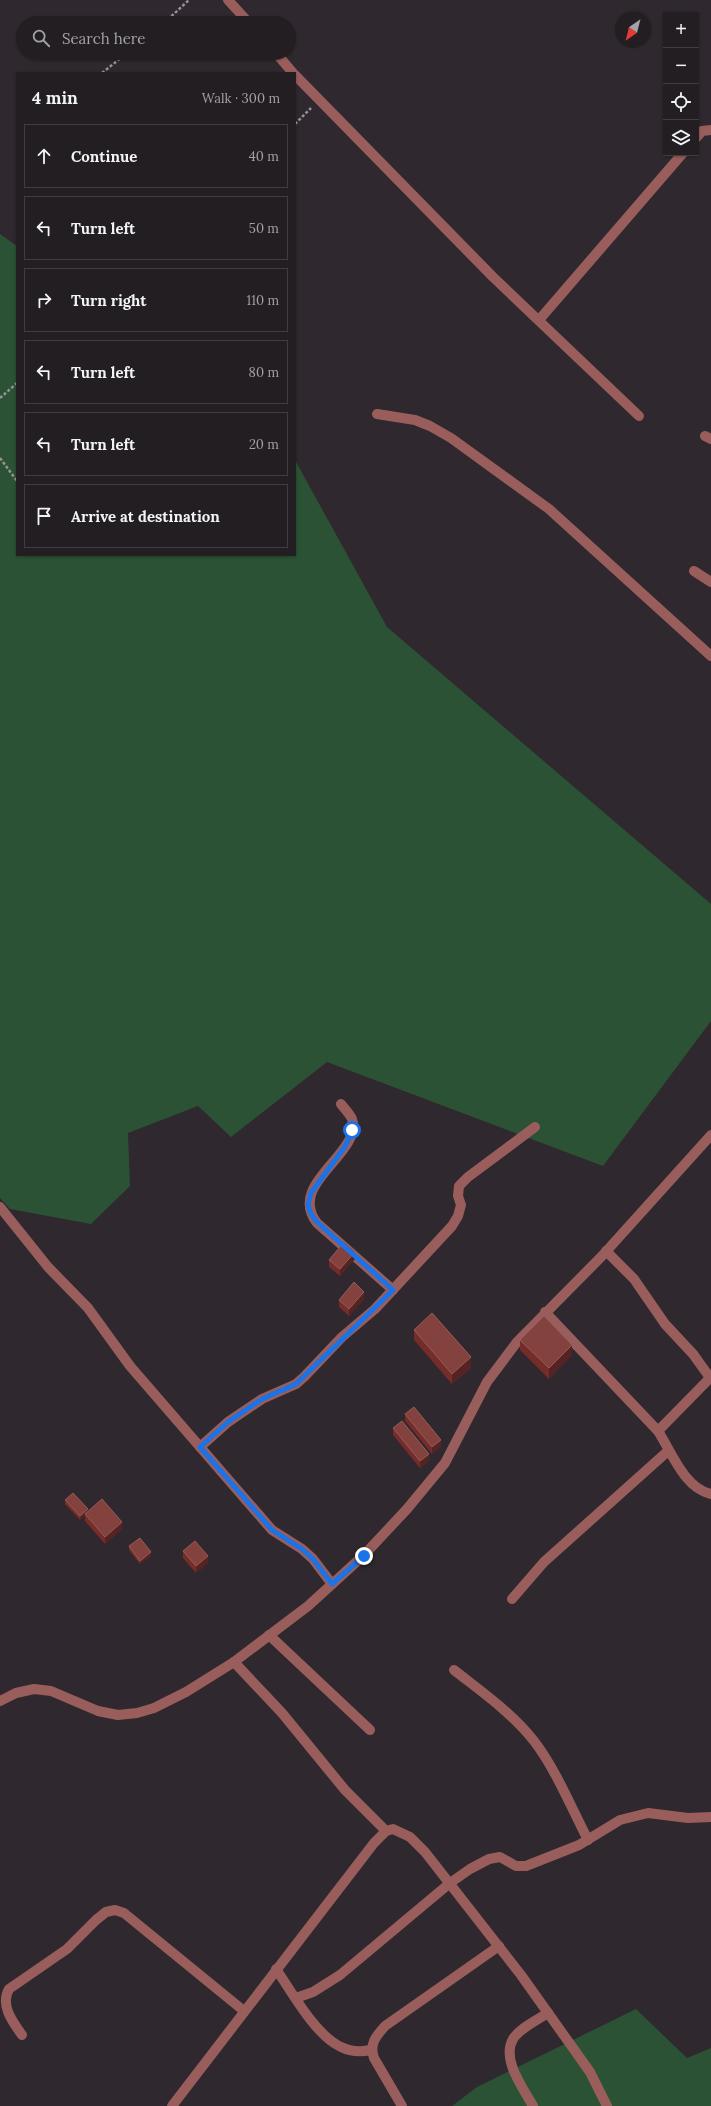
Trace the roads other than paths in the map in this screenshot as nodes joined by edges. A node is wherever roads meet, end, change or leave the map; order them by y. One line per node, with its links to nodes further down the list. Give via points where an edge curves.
1 (228, 0): 2 (street)
2 (243, 16)
3 (282, 60): 4 (street)
4 (292, 72)
5 (296, 76): 9 (street, via 493,277)
6 (711, 130): 7 (street, via 702,131)
7 (699, 134)
8 (680, 156): 9 (street)
9 (539, 320): 11 (street)
10 (377, 414): 14 (street, via 415,420 430,426 451,438 549,509)
11 (639, 416)
12 (694, 571): 13 (street)
13 (711, 582)
14 (711, 656)
15 (341, 1104): 20 (street, via 352,1119 352,1130 346,1145 311,1193 308,1205 317,1222)
16 (535, 1127): 20 (street, via 459,1186 458,1196 461,1205 452,1226)
17 (711, 1135): 19 (street)
18 (0, 1207): 24 (street, via 48,1267 88,1308 130,1366)
19 (606, 1251): 21 (street); 22 (street, via 634,1279 665,1324)
20 (393, 1290): 24 (street, via 296,1384 262,1399 228,1422)
21 (545, 1312): 23 (street); 27 (street, via 517,1342 486,1382 445,1463 364,1556)
22 (711, 1378): 23 (street)
23 (658, 1431): 25 (street)
24 (200, 1447): 27 (street, via 272,1530 302,1549)
25 (668, 1451): 26 (street, via 690,1480); 28 (street, via 544,1562)
26 (711, 1494)
27 (332, 1584): 29 (street)
28 (512, 1600)
29 (269, 1635): 30 (street); 33 (street)
30 (234, 1662): 32 (street, via 186,1692 154,1708 137,1713 118,1715 98,1711 51,1691 34,1689 16,1693); 35 (street, via 282,1713 345,1790)
31 (454, 1670): 36 (street, via 508,1713 535,1742)
32 (0, 1701)
33 (370, 1730)
34 (711, 1817): 36 (street, via 688,1818 648,1813 620,1820)
35 (386, 1831): 37 (street, via 393,1829 410,1837); 39 (street)
36 (588, 1840): 37 (street, via 526,1866 516,1866 500,1857 489,1859 470,1868)
37 (450, 1883): 38 (street); 40 (street, via 340,1975 313,1992)
38 (499, 1946): 42 (street); 44 (street, via 385,2026 373,2041)
39 (276, 1969): 40 (street); 41 (street)
40 (296, 1998): 44 (street, via 332,2042 351,2051)
41 (244, 2011): 43 (street, via 124,1913 115,1910 106,1912 67,1949 9,1989 3,1996 6,2013); 45 (street)
42 (548, 2013): 47 (street, via 522,2031 511,2046 512,2065); 48 (street, via 590,2072)
43 (22, 2035)
44 (371, 2050): 46 (street)
45 (172, 2106)
46 (402, 2106)
47 (533, 2106)
48 (607, 2106)

